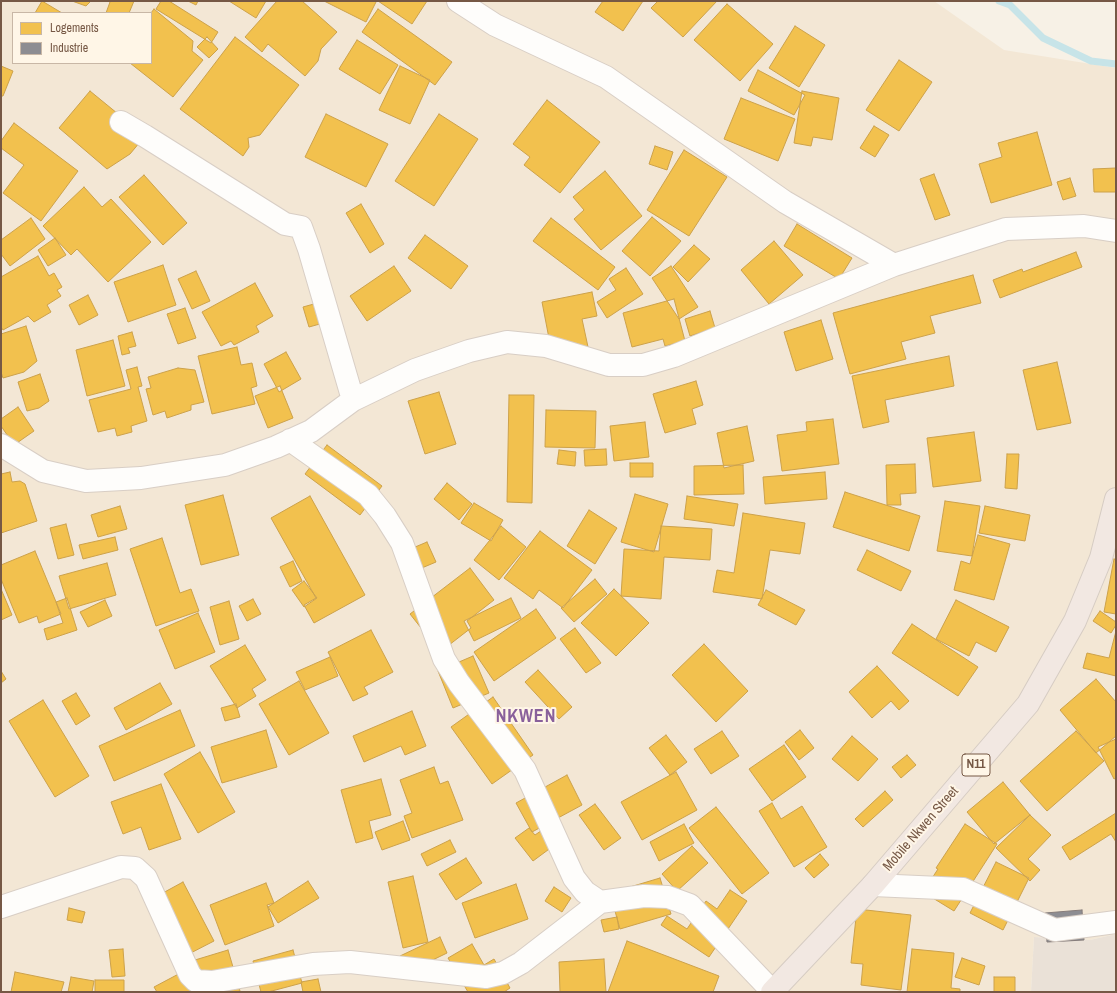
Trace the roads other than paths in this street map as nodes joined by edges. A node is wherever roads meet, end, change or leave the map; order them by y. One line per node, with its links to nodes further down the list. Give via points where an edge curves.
1 (458, 1): 4 (street, via 495,25 606,77 785,202)
2 (121, 122): 5 (street, via 285,224 301,227)
3 (1116, 231): 4 (street, via 1084,226 1006,229)
4 (894, 265): 5 (street, via 674,356 643,365 609,365 546,346 507,342 469,351 415,370)
5 (353, 400): 6 (street, via 311,431)
6 (290, 440): 7 (street, via 225,465 141,478 86,481 43,471); 10 (street, via 368,495 385,516 402,543 444,659 459,683 525,770 574,878 585,892)
7 (1, 446)
8 (1116, 498): 9 (highway, Mobile Nkwen Street / N11, via 1101,558 1075,621 1028,704)
9 (873, 885): 12 (street, via 963,889 1055,930); 13 (highway, Mobile Nkwen Street / N11)
10 (600, 902): 11 (street, via 521,963 503,973 486,977 350,962 313,964 212,982 196,981 190,975 146,878 135,868 121,867); 13 (street, via 644,896 668,896 690,905)
11 (1, 907)
12 (1116, 922)
13 (772, 992)

